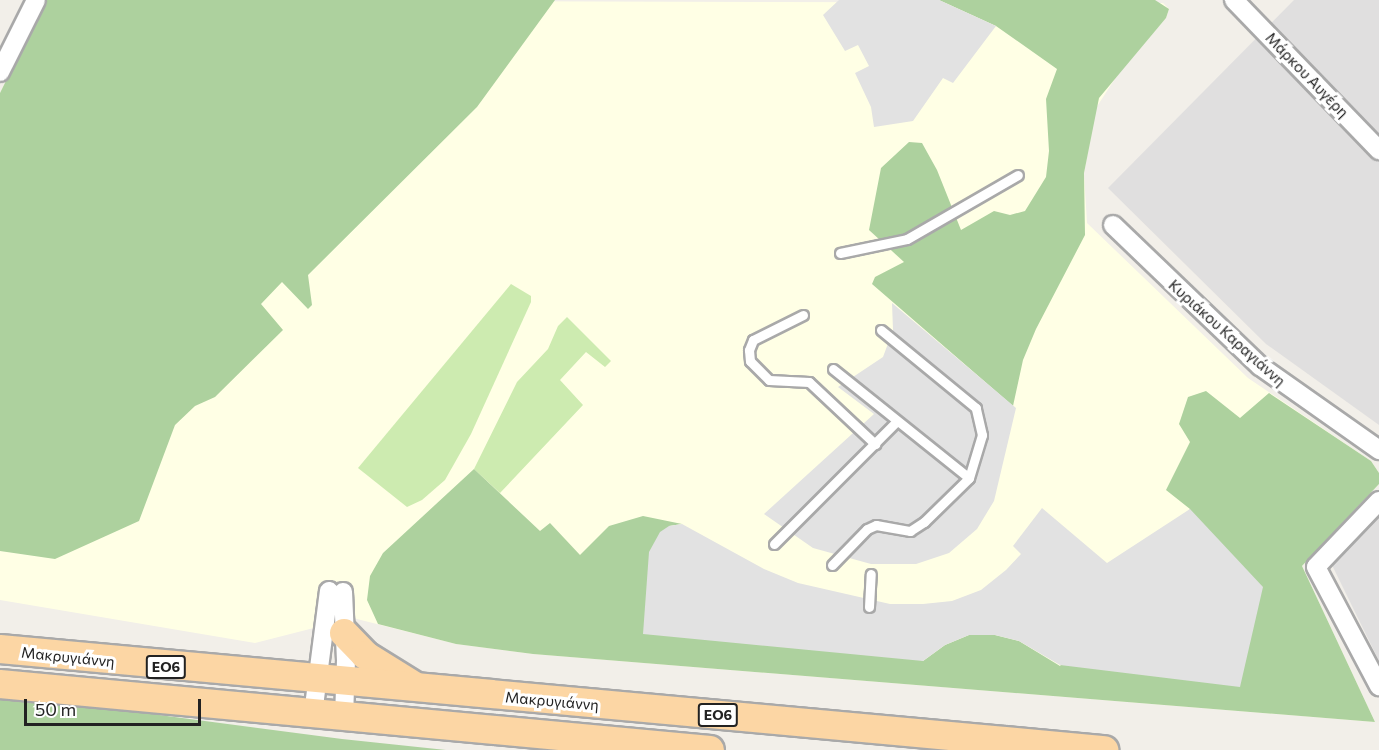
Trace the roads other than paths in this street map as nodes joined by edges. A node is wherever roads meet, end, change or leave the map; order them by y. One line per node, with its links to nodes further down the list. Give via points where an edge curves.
1 (36, 0): 3 (street)
2 (1234, 0): 4 (street, Μάρκου Αυγέρη)
3 (0, 72)
4 (1379, 150)
5 (1018, 175): 7 (lane, via 907,239)
6 (1113, 225): 13 (street, Κυριάκου Καραγιάννη, via 1260,366)
7 (840, 253)
8 (803, 315): 12 (lane, via 753,340 750,361 769,380 809,382)
9 (881, 330): 14 (lane, via 976,408 982,435)
10 (833, 369): 11 (lane)
11 (896, 422): 12 (lane); 14 (lane)
12 (875, 444): 16 (lane)
13 (1379, 450)
14 (969, 478): 17 (lane, via 910,531 876,525 867,529)
15 (1379, 501): 25 (street, via 1316,567)
16 (774, 544)
17 (832, 566)
18 (871, 574): 19 (lane)
19 (869, 607)
20 (344, 633): 22 (street, via 336,592); 23 (street); 26 (main road, via 378,665)
21 (0, 650): 22 (main road, Μακρυγιάννη / ΕΟ6)
22 (316, 680): 23 (main road, Μακρυγιάννη / ΕΟ6); 27 (street)
23 (345, 683): 26 (main road, Μακρυγιάννη / ΕΟ6); 28 (street)
24 (0, 684): 27 (main road, ΕΟ6)
25 (1379, 686)
26 (423, 691): 30 (main road, Μακρυγιάννη / ΕΟ6)
27 (313, 714): 28 (main road, ΕΟ6)
28 (344, 717): 29 (main road, ΕΟ6)
29 (710, 750)
30 (1104, 750)

